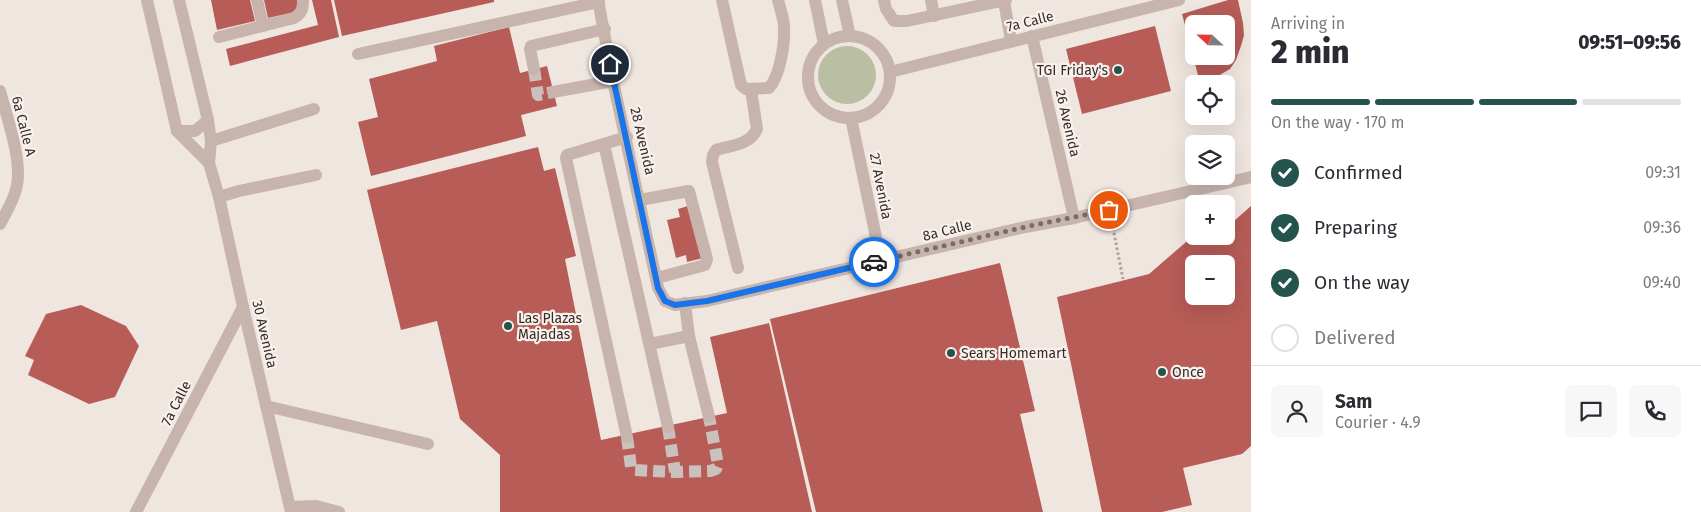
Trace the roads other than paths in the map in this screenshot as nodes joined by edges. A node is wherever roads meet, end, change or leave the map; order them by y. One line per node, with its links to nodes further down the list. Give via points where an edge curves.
1 (147, 0): 34 (street)
2 (178, 0): 33 (street, 30 Avenida)
3 (257, 0): 17 (street)
4 (303, 0): 17 (street, via 301,14)
5 (722, 0): 28 (street, via 741,85)
6 (778, 0): 28 (street, via 784,26 777,75 769,88)
7 (815, 0): 23 (street)
8 (842, 0): 19 (street)
9 (884, 0): 16 (street, via 894,21)
10 (930, 0): 16 (street)
11 (1005, 0): 14 (street); 22 (street)
12 (1178, 0): 15 (street, 7a Calle)
13 (598, 1): 18 (street, 28 Avenida); 24 (street)
14 (984, 2): 16 (street)
15 (1153, 3): 20 (street, 7a Calle)
16 (934, 16)
17 (263, 26): 21 (street)
18 (604, 29): 25 (street, via 532,46); 27 (street, 28 Avenida)
19 (850, 36): 23 (street, via 834,38); 26 (street, via 873,43 884,56)
20 (1032, 36): 22 (street, 7a Calle); 43 (street, 26 Avenida)
21 (219, 37)
22 (1011, 41): 26 (street, 7a Calle)
23 (824, 44): 32 (street, via 811,62 808,73 810,87 816,101 828,112)
24 (358, 54)
25 (534, 69)
26 (890, 72): 32 (street, via 883,100 872,110)
27 (613, 81): 30 (street); 35 (street, 28 Avenida)
28 (751, 90): 46 (street, via 754,135 749,141 716,150 712,162)
29 (0, 91): 44 (street, 6a Calle A, via 18,165 17,186)
30 (553, 92)
31 (314, 108): 36 (street)
32 (855, 117): 45 (street, 27 Avenida)
33 (208, 120): 34 (street, via 194,131); 36 (street, 30 Avenida)
34 (177, 131): 38 (street, 30 Avenida)
35 (627, 137): 37 (street); 42 (street, 28 Avenida)
36 (211, 141): 38 (street, 30 Avenida)
37 (604, 144): 51 (street); 55 (street, via 567,155 566,163)
38 (209, 163): 41 (street, 30 Avenida)
39 (316, 175): 41 (street)
40 (1249, 181): 43 (street, 8a Calle, via 1199,188)
41 (220, 197): 49 (street, 30 Avenida)
42 (640, 200): 47 (street, 28 Avenida); 47 (street, via 689,191 707,259 705,265)
43 (1074, 218): 45 (street, 8a Calle)
44 (0, 224)
45 (886, 260): 48 (street, 8a Calle, via 707,301)
46 (738, 268)
47 (658, 283): 48 (street, 8a Calle, via 662,298 667,303)
48 (685, 303): 50 (street)
49 (243, 307): 52 (street, 30 Avenida); 58 (street, 7a Calle)
50 (689, 336): 51 (street); 53 (street)
51 (650, 344): 54 (street)
52 (266, 406): 56 (street); 57 (street, 30 Avenida)
53 (709, 417)
54 (668, 427)
55 (627, 437)
56 (428, 444)
57 (290, 510): 59 (street, via 316,506)
58 (136, 512)
59 (338, 512)

